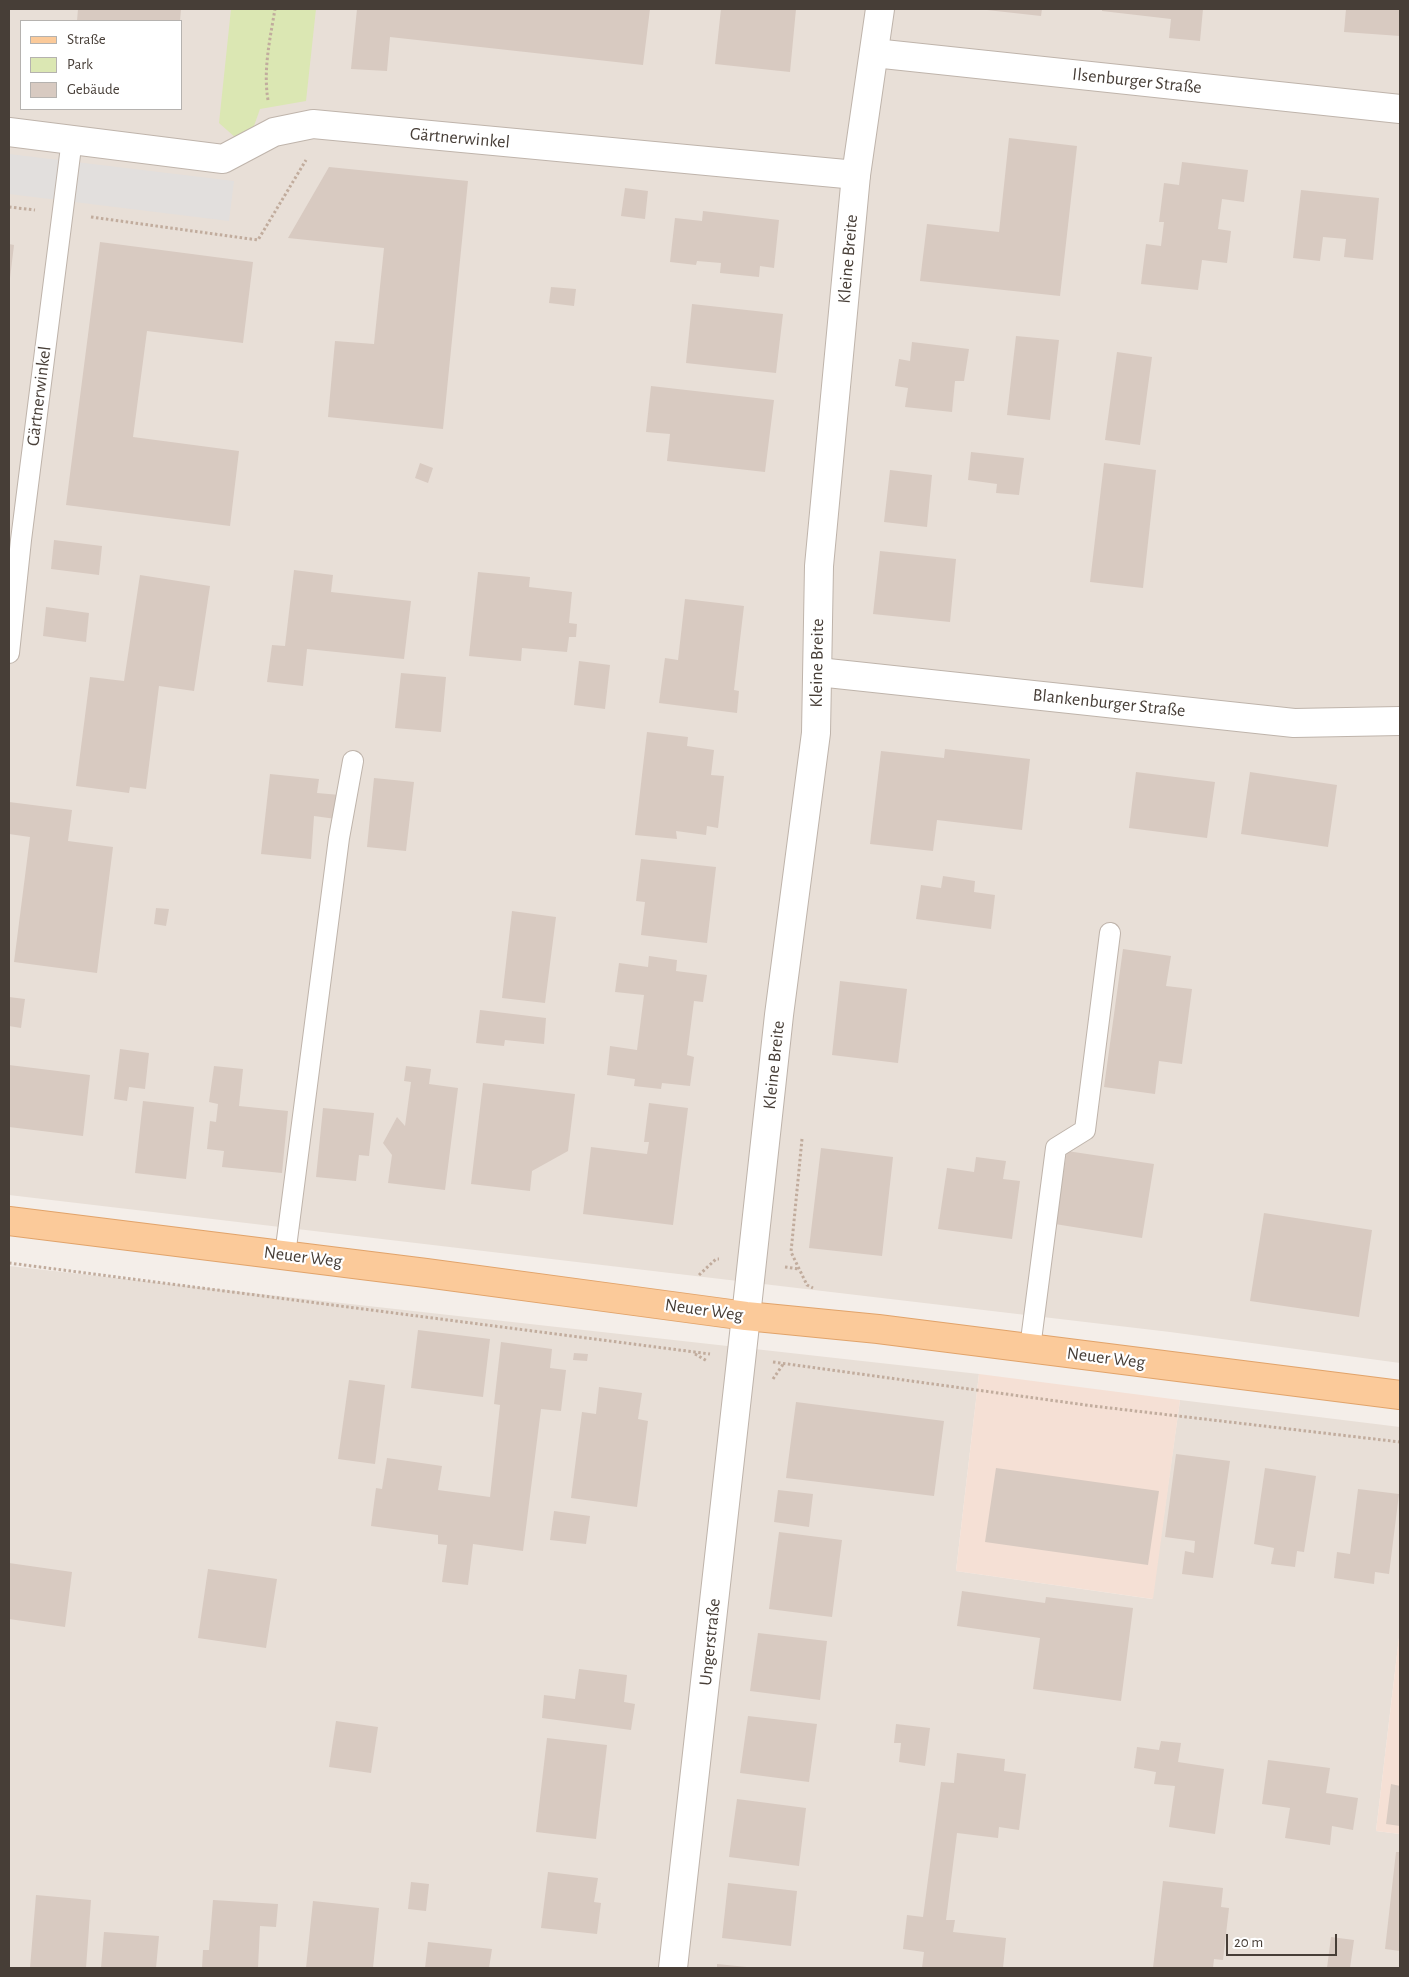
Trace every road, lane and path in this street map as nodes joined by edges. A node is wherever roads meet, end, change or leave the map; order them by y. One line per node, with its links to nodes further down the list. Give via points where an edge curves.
1 (275, 9): 7 (path, via 268,46 266,85)
2 (880, 9): 3 (street, Kleine Breite)
3 (874, 53): 4 (street, Ilsenburger Straße); 9 (street, Kleine Breite)
4 (1400, 109)
5 (327, 126): 7 (street, Gärtnerwinkel, via 313,124); 9 (street, Gärtnerwinkel); 11 (path, via 258,240)
6 (9, 132): 8 (street, Gärtnerwinkel)
7 (274, 132): 8 (street, Gärtnerwinkel, via 223,159)
8 (72, 139): 11 (lane, Gärtnerwinkel)
9 (856, 175): 13 (street, Kleine Breite, via 819,566)
10 (9, 207): 11 (path)
11 (62, 213): 12 (lane, Gärtnerwinkel)
12 (9, 653)
13 (818, 672): 14 (street, Blankenburger Straße, via 1294,723); 22 (street, Kleine Breite, via 816,733)
14 (1400, 721)
15 (353, 761): 19 (lane, via 339,838)
16 (1110, 933): 23 (lane, via 1085,1130 1056,1148)
17 (802, 1136): 21 (path, via 791,1252 807,1284)
18 (9, 1221): 19 (main road, Neuer Weg)
19 (285, 1255): 22 (main road, Neuer Weg)
20 (9, 1263): 24 (path)
21 (815, 1289)
22 (746, 1316): 23 (main road, Neuer Weg); 28 (street, Ungerstraße)
23 (1030, 1348): 26 (main road, Neuer Weg)
24 (693, 1352)
25 (784, 1363): 27 (path, via 1093,1406)
26 (1400, 1395)
27 (1400, 1442)
28 (674, 1968)

